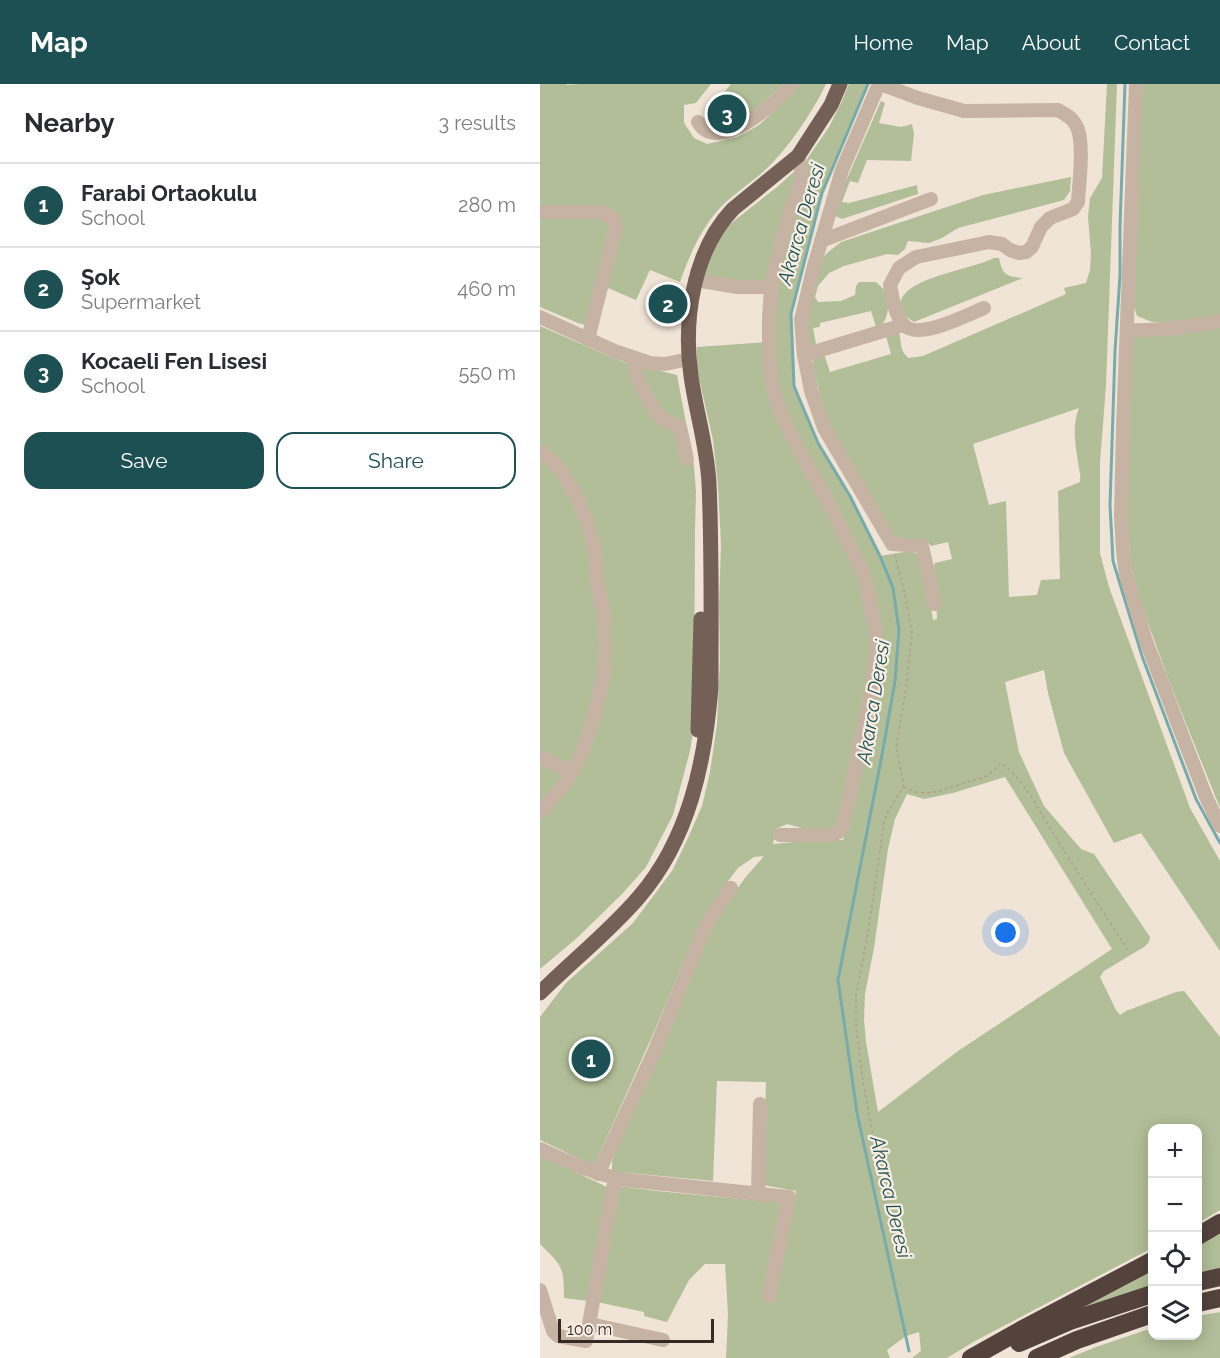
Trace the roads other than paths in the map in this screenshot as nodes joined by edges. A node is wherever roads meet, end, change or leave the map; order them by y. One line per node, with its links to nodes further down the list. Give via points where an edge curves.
1 (792, 84): 6 (street, via 762,112 733,130 710,133)
2 (834, 84): 21 (main road, via 795,147 726,207 702,239 685,281 681,312)
3 (840, 84): 7 (main road)
4 (880, 84): 10 (street, via 842,170); 16 (street, via 964,111 1058,110 1070,116 1077,126 1081,148 1078,202 1050,218 1026,252 989,242 916,257 899,268 890,285)
5 (1136, 84): 17 (street)
6 (698, 122)
7 (798, 156): 11 (main road, via 723,219 707,245); 12 (street, via 801,181)
8 (931, 199): 10 (street)
9 (540, 212): 18 (street, via 600,212 612,217 616,227)
10 (821, 241): 19 (street, via 801,320)
11 (696, 280): 12 (street, via 738,287); 21 (main road)
12 (771, 287): 29 (street, via 769,356 776,400 864,575 876,632 876,659 843,827 833,835)
13 (984, 308): 16 (street, via 932,329 911,330)
14 (540, 317): 18 (street)
15 (1220, 321): 17 (street, via 1180,328)
16 (903, 325): 19 (street)
17 (1128, 330): 28 (street, via 1121,516 1126,575 1146,641)
18 (588, 339): 20 (street)
19 (804, 355): 24 (street, via 824,428 892,544 922,546)
20 (635, 359): 21 (street, via 665,364); 23 (street, via 636,373 654,407 664,420 680,427)
21 (685, 360): 31 (main road, via 703,517 698,739 688,783 675,824 640,885); 32 (main road, via 703,434 709,481 711,688 704,751 683,824 651,883 619,920)
22 (540, 451): 26 (street, via 568,481 585,518 594,544 604,622 605,651 597,705)
23 (687, 459)
24 (934, 604)
25 (540, 757): 26 (street)
26 (572, 772): 27 (street)
27 (540, 812)
28 (1220, 826)
29 (780, 835)
30 (731, 888): 35 (street, via 702,934)
31 (540, 985)
32 (540, 993)
33 (760, 1104): 37 (street)
34 (540, 1149): 35 (street)
35 (598, 1174): 36 (street)
36 (615, 1178): 37 (street); 49 (street)
37 (758, 1194): 45 (street, via 789,1197)
38 (1220, 1223): 39 (highway)
39 (1202, 1233)
40 (1148, 1263): 51 (highway)
41 (1220, 1277): 42 (highway)
42 (1202, 1281)
43 (540, 1290): 49 (street, via 558,1336 586,1341)
44 (1148, 1295): 52 (highway, via 1029,1338)
45 (769, 1296)
46 (1220, 1298): 47 (highway)
47 (1202, 1302)
48 (1148, 1315): 53 (highway)
49 (590, 1324): 50 (street)
50 (663, 1340)
51 (971, 1358)
52 (989, 1358)
53 (1037, 1358)

